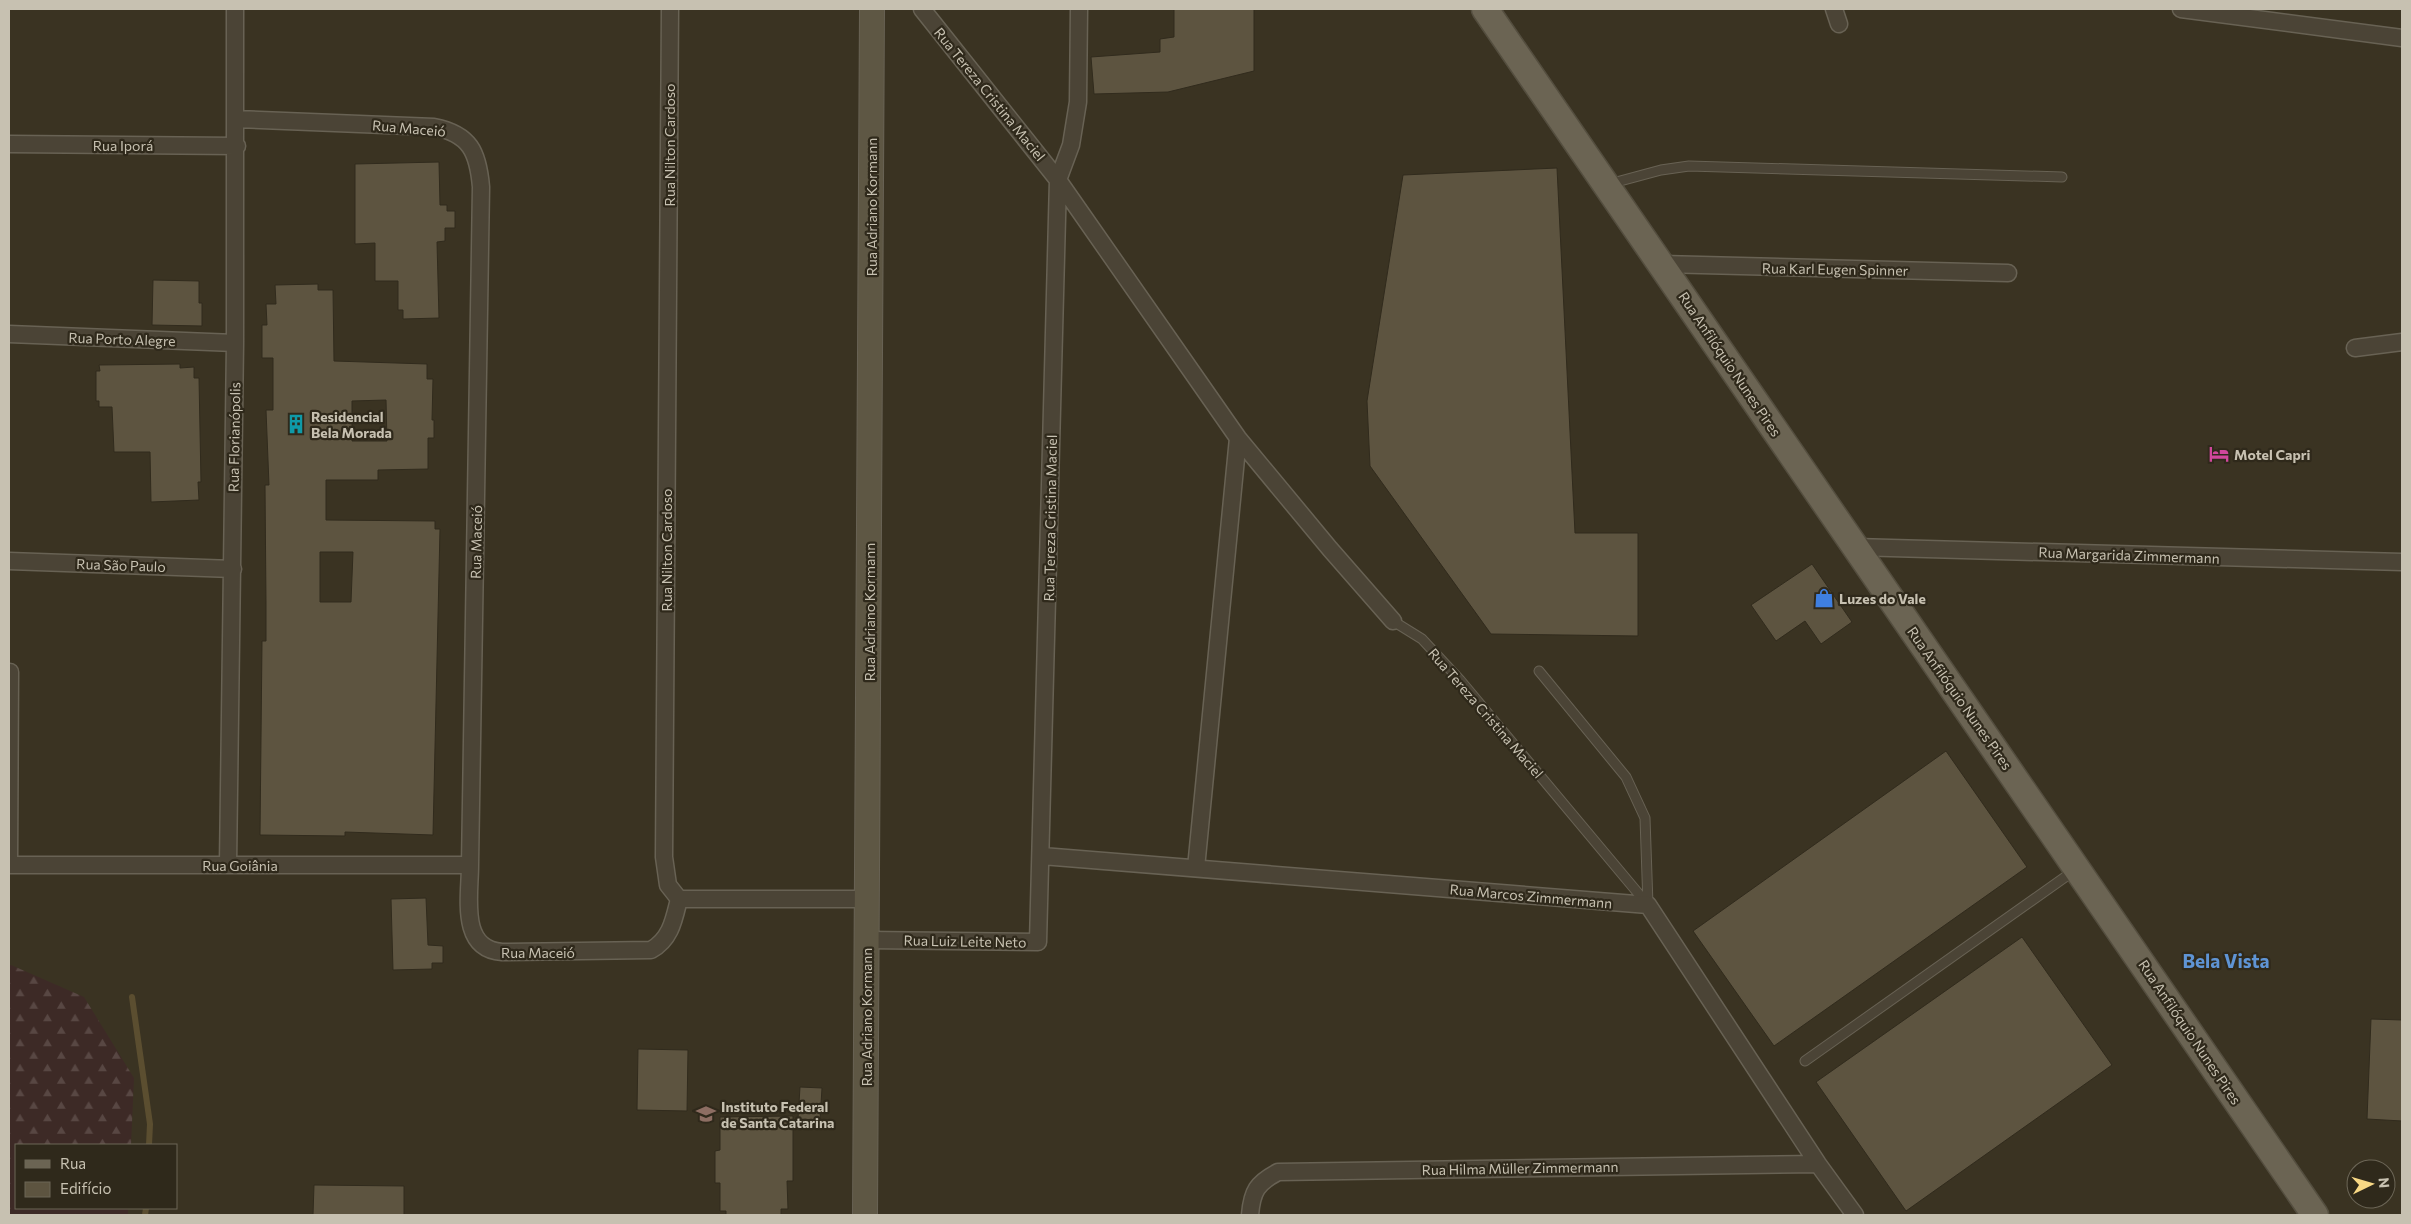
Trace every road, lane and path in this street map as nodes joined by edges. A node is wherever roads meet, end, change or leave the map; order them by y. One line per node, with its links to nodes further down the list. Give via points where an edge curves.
1 (235, 9): 9 (street, Rua Florianópolis)
2 (670, 9): 35 (street, Rua Nilton Cardoso, via 664,857 668,885)
3 (872, 9): 36 (street, Rua Adriano Kormann)
4 (922, 9): 13 (street, Rua Tereza Cristina Maciel)
5 (1079, 9): 13 (street, via 1078,102 1071,145)
6 (1485, 9): 14 (main road, Rua Anfilóquio Nunes Pires)
7 (2182, 9): 8 (street)
8 (2402, 38)
9 (236, 120): 11 (street, Rua Florianópolis); 32 (street, Rua Maceió, via 434,127 461,137 478,162 481,186)
10 (9, 144): 11 (street, Rua Iporá)
11 (237, 146): 19 (street, Rua Florianópolis)
12 (2062, 177): 14 (lane, via 1689,166)
13 (1058, 180): 21 (street, Rua Tereza Cristina Maciel); 29 (street, Rua Tereza Cristina Maciel)
14 (1606, 185): 15 (main road, Rua Anfilóquio Nunes Pires)
15 (1662, 264): 16 (street, Rua Karl Eugen Spinner); 22 (main road, Rua Anfilóquio Nunes Pires)
16 (2008, 273)
17 (9, 334): 19 (street, Rua Porto Alegre)
18 (2402, 342): 20 (street)
19 (235, 343): 25 (street, Rua Florianópolis)
20 (2355, 348)
21 (1238, 438): 26 (street, Rua Tereza Cristina Maciel); 33 (street)
22 (1855, 547): 24 (street, Rua Margarida Zimmermann); 34 (main road, Rua Anfilóquio Nunes Pires)
23 (9, 562): 25 (street, Rua São Paulo)
24 (2402, 562)
25 (233, 569): 31 (street, Rua Florianópolis)
26 (1393, 621): 37 (lane, Rua Tereza Cristina Maciel, via 1422,639 1460,680)
27 (1539, 671): 37 (lane, via 1626,777 1644,818)
28 (10, 672): 30 (street)
29 (1042, 856): 33 (street, Rua Marcos Zimmermann); 38 (street, Rua Luiz Leite Neto, via 1038,942)
30 (9, 865): 31 (street, Rua Goiânia)
31 (228, 865): 32 (street, Rua Goiânia)
32 (470, 865): 35 (street, Rua Maceió, via 471,928 481,945 495,952 651,950 666,938)
33 (1196, 868): 37 (street, Rua Marcos Zimmermann)
34 (2078, 868): 39 (lane); 44 (main road, Rua Anfilóquio Nunes Pires)
35 (679, 899): 36 (street)
36 (867, 899): 38 (street, Rua Adriano Kormann)
37 (1648, 905): 40 (street)
38 (867, 940): 41 (street, Rua Adriano Kormann)
39 (1805, 1061)
40 (1818, 1164): 42 (street, Rua Hilma Müller Zimmermann, via 1278,1172 1263,1180 1253,1194); 43 (street)
41 (865, 1215)
42 (1250, 1215)
43 (1855, 1215)
44 (2315, 1215)

